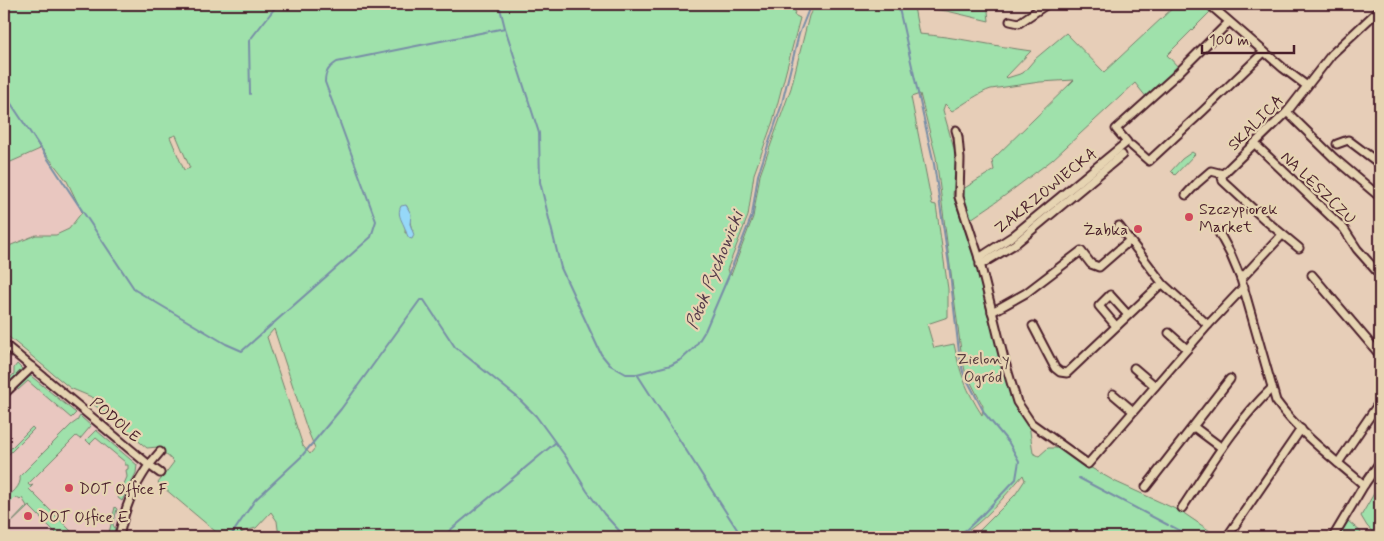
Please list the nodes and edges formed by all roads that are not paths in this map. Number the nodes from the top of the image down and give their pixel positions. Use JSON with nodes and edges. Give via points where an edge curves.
{"nodes":[{"id":1,"x":1047,"y":4,"type":"edge"},
{"id":2,"x":1209,"y":4,"type":"edge"},
{"id":3,"x":1380,"y":9,"type":"edge"},
{"id":4,"x":1010,"y":21,"type":"dead end"},
{"id":5,"x":1229,"y":22,"type":"junction"},
{"id":6,"x":1264,"y":52,"type":"junction"},
{"id":7,"x":1307,"y":86,"type":"junction"},
{"id":8,"x":1287,"y":112,"type":"junction"},
{"id":9,"x":956,"y":130,"type":"dead end"},
{"id":10,"x":1130,"y":144,"type":"junction"},
{"id":11,"x":1255,"y":144,"type":"junction"},
{"id":12,"x":1337,"y":144,"type":"dead end"},
{"id":13,"x":1122,"y":155,"type":"dead end"},
{"id":14,"x":1380,"y":164,"type":"edge"},
{"id":15,"x":1223,"y":174,"type":"junction"},
{"id":16,"x":1186,"y":196,"type":"dead end"},
{"id":17,"x":1380,"y":197,"type":"edge"},
{"id":18,"x":1119,"y":226,"type":"dead end"},
{"id":19,"x":1218,"y":231,"type":"dead end"},
{"id":20,"x":1282,"y":235,"type":"junction"},
{"id":21,"x":1129,"y":241,"type":"junction"},
{"id":22,"x":1299,"y":248,"type":"dead end"},
{"id":23,"x":979,"y":261,"type":"junction"},
{"id":24,"x":1312,"y":275,"type":"dead end"},
{"id":25,"x":1380,"y":275,"type":"edge"},
{"id":26,"x":1242,"y":283,"type":"junction"},
{"id":27,"x":1163,"y":284,"type":"junction"},
{"id":28,"x":992,"y":312,"type":"junction"},
{"id":29,"x":1128,"y":316,"type":"junction"},
{"id":30,"x":1208,"y":325,"type":"junction"},
{"id":31,"x":1033,"y":326,"type":"dead end"},
{"id":32,"x":1116,"y":326,"type":"junction"},
{"id":33,"x":1168,"y":333,"type":"dead end"},
{"id":34,"x":4,"y":344,"type":"edge"},
{"id":35,"x":1187,"y":349,"type":"junction"},
{"id":36,"x":1380,"y":355,"type":"edge"},
{"id":37,"x":32,"y":367,"type":"junction"},
{"id":38,"x":1134,"y":368,"type":"dead end"},
{"id":39,"x":1230,"y":379,"type":"dead end"},
{"id":40,"x":1155,"y":386,"type":"junction"},
{"id":41,"x":1272,"y":388,"type":"junction"},
{"id":42,"x":4,"y":394,"type":"edge"},
{"id":43,"x":1113,"y":394,"type":"dead end"},
{"id":44,"x":1380,"y":402,"type":"edge"},
{"id":45,"x":1133,"y":411,"type":"junction"},
{"id":46,"x":1194,"y":427,"type":"junction"},
{"id":47,"x":1300,"y":429,"type":"junction"},
{"id":48,"x":1222,"y":448,"type":"junction"},
{"id":49,"x":160,"y":452,"type":"dead end"},
{"id":50,"x":1380,"y":462,"type":"edge"},
{"id":51,"x":1338,"y":463,"type":"junction"},
{"id":52,"x":150,"y":465,"type":"junction"},
{"id":53,"x":160,"y":474,"type":"dead end"},
{"id":54,"x":1364,"y":484,"type":"junction"},
{"id":55,"x":1146,"y":487,"type":"dead end"},
{"id":56,"x":1182,"y":508,"type":"dead end"},
{"id":57,"x":119,"y":537,"type":"edge"},
{"id":58,"x":1227,"y":537,"type":"edge"},
{"id":59,"x":1333,"y":537,"type":"edge"}],
"edges":[{"from":1,"to":4,"type":"street","via":[[1019,23]]},
{"from":2,"to":5,"type":"street"},
{"from":3,"to":7,"type":"street","name":"SKALICA","via":[[1332,54]]},
{"from":5,"to":6,"type":"street"},
{"from":5,"to":10,"type":"street","via":[[1116,129]]},
{"from":6,"to":7,"type":"street"},
{"from":6,"to":10,"type":"street","via":[[1149,161]]},
{"from":7,"to":8,"type":"street","name":"SKALICA"},
{"from":8,"to":11,"type":"street","name":"SKALICA"},
{"from":8,"to":17,"type":"street"},
{"from":9,"to":23,"type":"street","name":"ZAKRZOWIECKA","via":[[960,159],[959,197]]},
{"from":10,"to":23,"type":"street","name":"ZAKRZOWIECKA"},
{"from":11,"to":15,"type":"street","name":"SKALICA"},
{"from":11,"to":25,"type":"street","name":"NA LESZCZU","via":[[1344,229]]},
{"from":12,"to":14,"type":"street","via":[[1348,140]]},
{"from":13,"to":23,"type":"street","name":"ZAKRZOWIECKA","via":[[1015,244]]},
{"from":15,"to":16,"type":"street","via":[[1211,171]]},
{"from":15,"to":20,"type":"street","name":"SKALICA","via":[[1223,182]]},
{"from":18,"to":21,"type":"street"},
{"from":19,"to":26,"type":"street"},
{"from":20,"to":22,"type":"street","name":"SKALICA"},
{"from":20,"to":26,"type":"street"},
{"from":21,"to":27,"type":"street"},
{"from":21,"to":28,"type":"street","via":[[1099,267],[1091,264],[1081,250],[1026,293]]},
{"from":23,"to":28,"type":"street","name":"ZAKRZOWIECKA"},
{"from":24,"to":36,"type":"street"},
{"from":26,"to":30,"type":"street"},
{"from":26,"to":41,"type":"street"},
{"from":27,"to":29,"type":"street"},
{"from":27,"to":30,"type":"street"},
{"from":28,"to":45,"type":"street","name":"ZAKRZOWIECKA","via":[[1020,408],[1031,423],[1088,464]]},
{"from":29,"to":32,"type":"street"},
{"from":29,"to":32,"type":"street","via":[[1110,295],[1099,306]]},
{"from":30,"to":35,"type":"street"},
{"from":31,"to":32,"type":"street","via":[[1055,368],[1064,373],[1072,370]]},
{"from":33,"to":35,"type":"street"},
{"from":34,"to":37,"type":"street","name":"PODOLE"},
{"from":35,"to":40,"type":"street"},
{"from":37,"to":42,"type":"street"},
{"from":37,"to":52,"type":"street","name":"PODOLE"},
{"from":38,"to":40,"type":"street"},
{"from":39,"to":46,"type":"street"},
{"from":40,"to":45,"type":"street"},
{"from":41,"to":47,"type":"street","via":[[1276,402]]},
{"from":41,"to":48,"type":"street"},
{"from":43,"to":45,"type":"street"},
{"from":44,"to":51,"type":"street"},
{"from":46,"to":48,"type":"street"},
{"from":46,"to":55,"type":"street"},
{"from":47,"to":51,"type":"street"},
{"from":47,"to":58,"type":"street"},
{"from":48,"to":56,"type":"street"},
{"from":49,"to":52,"type":"street"},
{"from":50,"to":54,"type":"street"},
{"from":51,"to":54,"type":"street"},
{"from":52,"to":53,"type":"street","name":"PODOLE"},
{"from":52,"to":57,"type":"street","via":[[128,500]]},
{"from":54,"to":59,"type":"street"}]}
